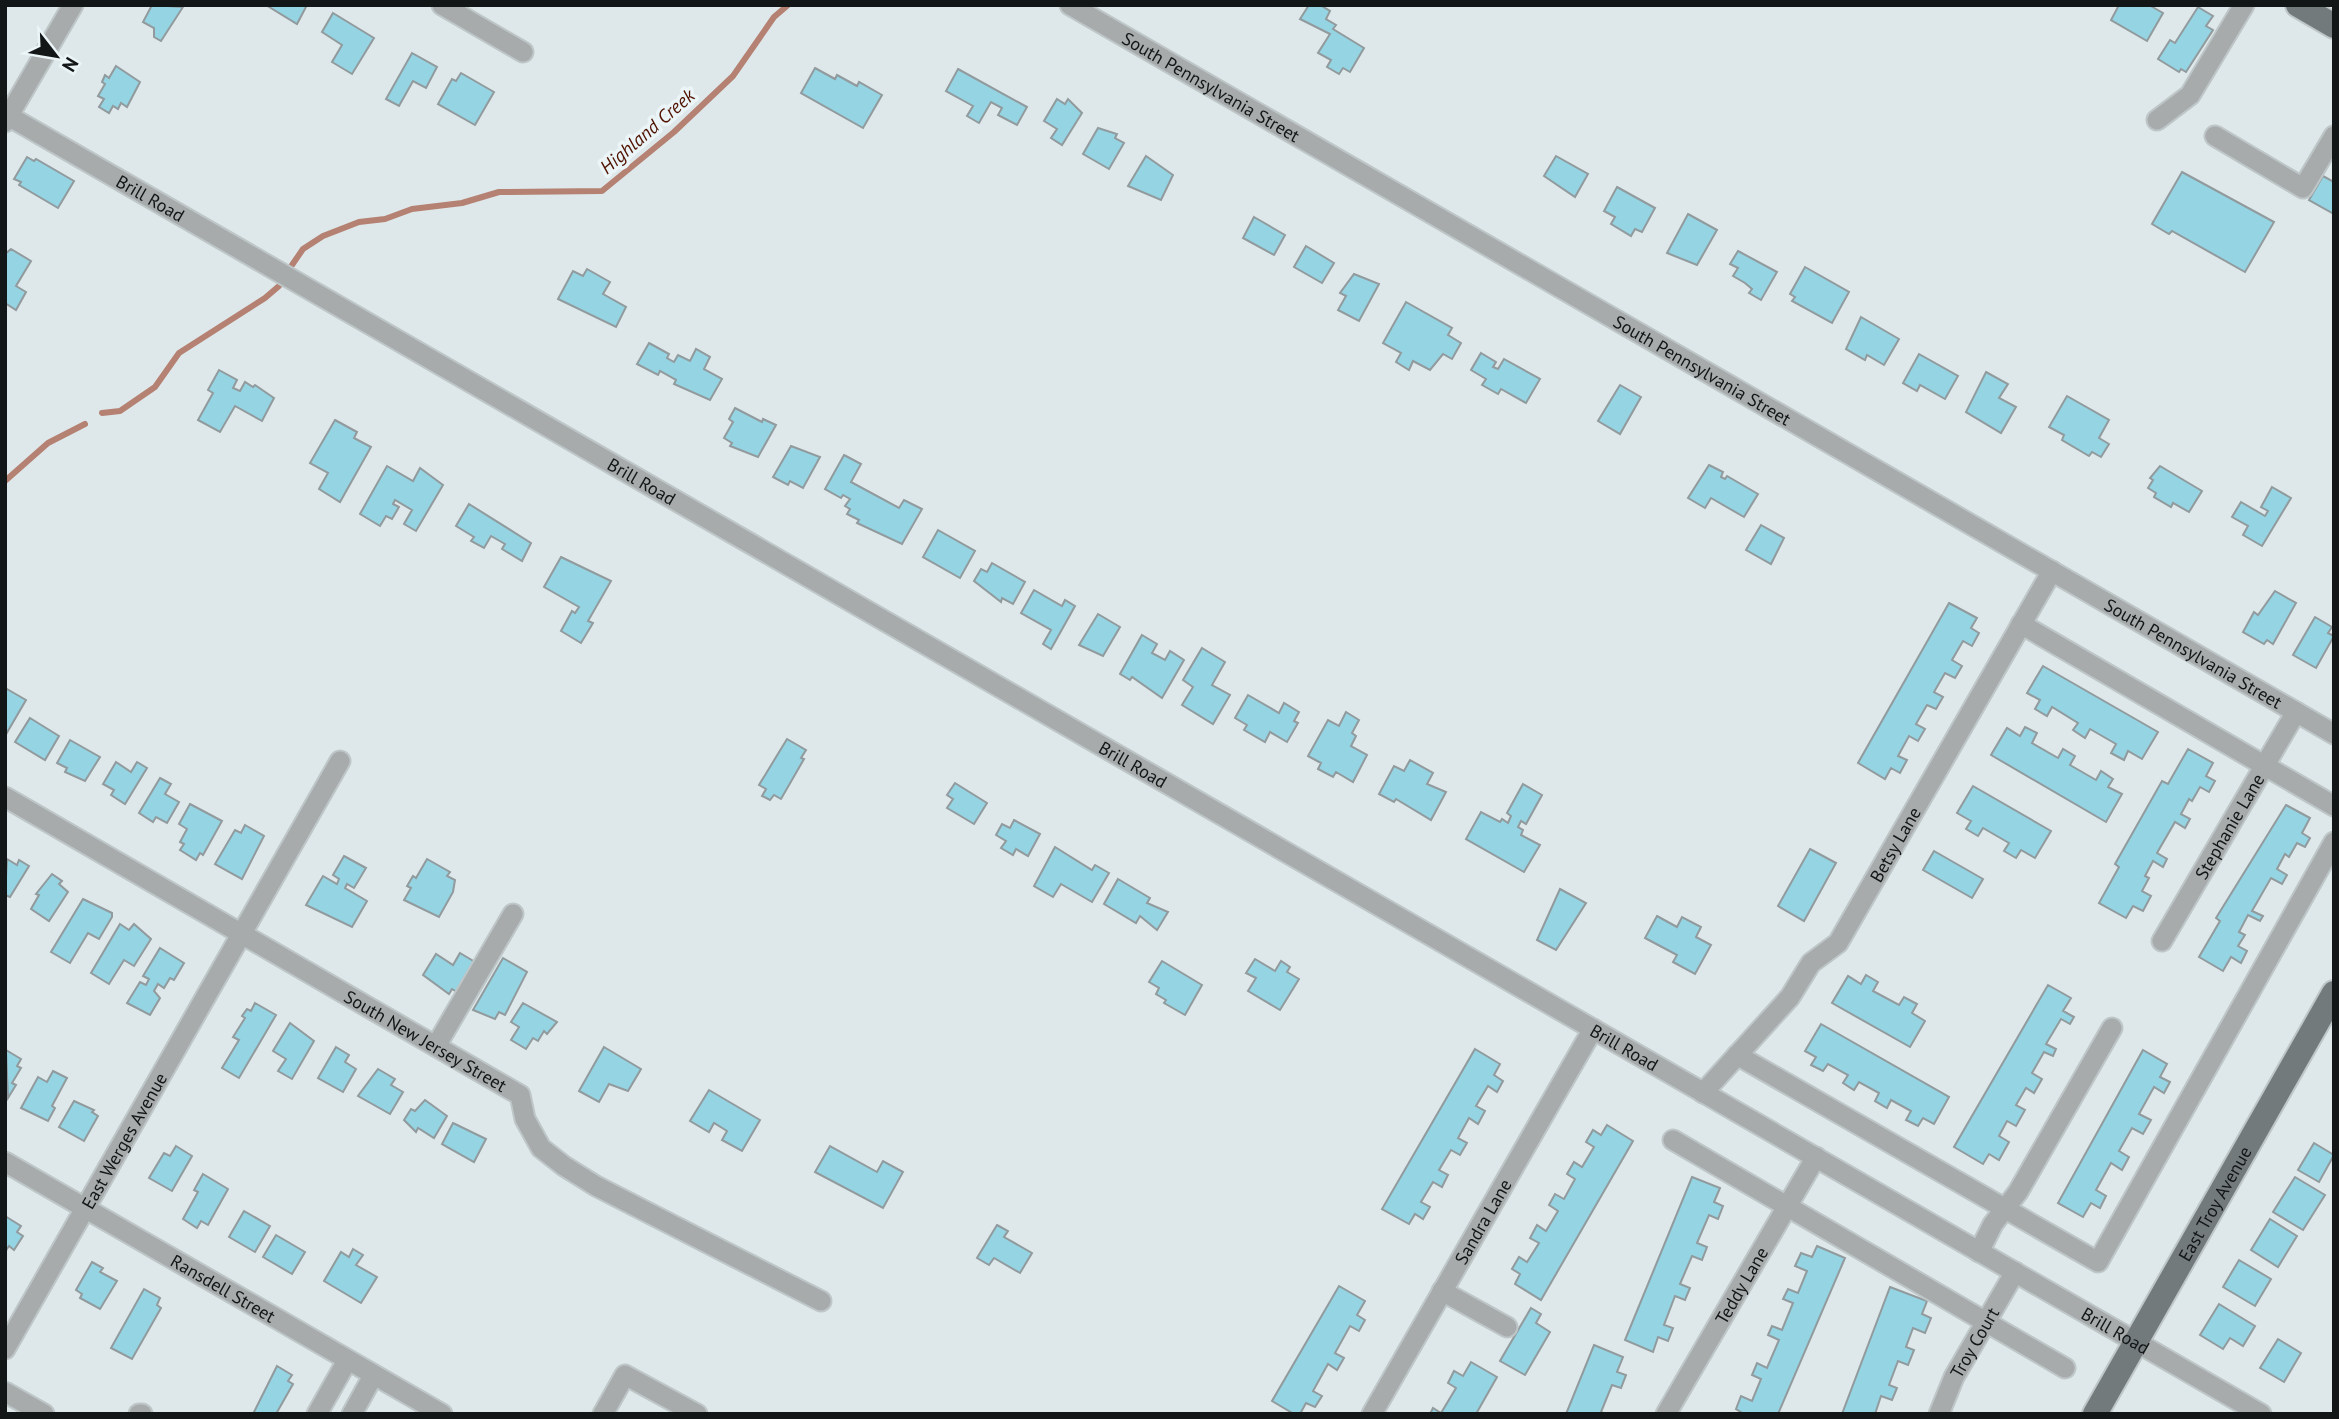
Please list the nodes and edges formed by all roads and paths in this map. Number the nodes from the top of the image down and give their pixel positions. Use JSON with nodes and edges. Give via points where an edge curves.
{"nodes":[{"id":1,"x":73,"y":5,"type":"edge"},
{"id":2,"x":442,"y":5,"type":"edge"},
{"id":3,"x":1070,"y":5,"type":"edge"},
{"id":4,"x":2244,"y":5,"type":"edge"},
{"id":5,"x":2308,"y":8,"type":"edge"},
{"id":6,"x":2334,"y":26,"type":"edge"},
{"id":7,"x":523,"y":52,"type":"dead end"},
{"id":8,"x":6,"y":117,"type":"edge"},
{"id":9,"x":2157,"y":120,"type":"dead end"},
{"id":10,"x":2215,"y":135,"type":"dead end"},
{"id":11,"x":2334,"y":136,"type":"edge"},
{"id":12,"x":2052,"y":571,"type":"junction"},
{"id":13,"x":2021,"y":624,"type":"junction"},
{"id":14,"x":2295,"y":712,"type":"junction"},
{"id":15,"x":2334,"y":734,"type":"edge"},
{"id":16,"x":340,"y":761,"type":"dead end"},
{"id":17,"x":2264,"y":765,"type":"junction"},
{"id":18,"x":5,"y":797,"type":"edge"},
{"id":19,"x":2334,"y":806,"type":"edge"},
{"id":20,"x":2334,"y":842,"type":"edge"},
{"id":21,"x":513,"y":914,"type":"dead end"},
{"id":22,"x":243,"y":934,"type":"junction"},
{"id":23,"x":2162,"y":941,"type":"dead end"},
{"id":24,"x":2334,"y":993,"type":"edge"},
{"id":25,"x":2112,"y":1028,"type":"dead end"},
{"id":26,"x":1593,"y":1029,"type":"junction"},
{"id":27,"x":436,"y":1046,"type":"junction"},
{"id":28,"x":1737,"y":1055,"type":"junction"},
{"id":29,"x":1703,"y":1093,"type":"junction"},
{"id":30,"x":1673,"y":1140,"type":"dead end"},
{"id":31,"x":1816,"y":1157,"type":"junction"},
{"id":32,"x":5,"y":1162,"type":"edge"},
{"id":33,"x":1787,"y":1206,"type":"junction"},
{"id":34,"x":83,"y":1208,"type":"junction"},
{"id":35,"x":2006,"y":1209,"type":"junction"},
{"id":36,"x":1979,"y":1252,"type":"junction"},
{"id":37,"x":2015,"y":1272,"type":"junction"},
{"id":38,"x":1442,"y":1291,"type":"junction"},
{"id":39,"x":821,"y":1301,"type":"dead end"},
{"id":40,"x":1987,"y":1322,"type":"junction"},
{"id":41,"x":1507,"y":1327,"type":"dead end"},
{"id":42,"x":2136,"y":1342,"type":"junction"},
{"id":43,"x":5,"y":1349,"type":"edge"},
{"id":44,"x":347,"y":1361,"type":"junction"},
{"id":45,"x":2066,"y":1368,"type":"dead end"},
{"id":46,"x":373,"y":1376,"type":"junction"},
{"id":47,"x":5,"y":1392,"type":"edge"},
{"id":48,"x":37,"y":1412,"type":"edge"},
{"id":49,"x":317,"y":1414,"type":"edge"},
{"id":50,"x":352,"y":1414,"type":"edge"},
{"id":51,"x":442,"y":1414,"type":"edge"},
{"id":52,"x":603,"y":1414,"type":"edge"},
{"id":53,"x":697,"y":1414,"type":"edge"},
{"id":54,"x":1371,"y":1414,"type":"edge"},
{"id":55,"x":1667,"y":1414,"type":"edge"},
{"id":56,"x":1939,"y":1414,"type":"edge"},
{"id":57,"x":2095,"y":1414,"type":"edge"},
{"id":58,"x":2261,"y":1414,"type":"edge"}],
"edges":[{"from":1,"to":8,"type":"street"},
{"from":2,"to":7,"type":"street"},
{"from":3,"to":12,"type":"street","name":"South Pennsylvania Street"},
{"from":4,"to":9,"type":"street","via":[[2190,95]]},
{"from":5,"to":6,"type":"main road"},
{"from":8,"to":26,"type":"street","name":"Brill Road"},
{"from":10,"to":11,"type":"street","via":[[2303,188]]},
{"from":12,"to":13,"type":"street","name":"Betsy Lane"},
{"from":12,"to":14,"type":"street","name":"South Pennsylvania Street"},
{"from":13,"to":17,"type":"street"},
{"from":13,"to":28,"type":"street","name":"Betsy Lane","via":[[1838,943],[1811,963],[1790,997]]},
{"from":14,"to":15,"type":"street","name":"South Pennsylvania Street"},
{"from":14,"to":17,"type":"street","name":"Stephanie Lane"},
{"from":16,"to":22,"type":"street","name":"East Werges Avenue"},
{"from":17,"to":19,"type":"street"},
{"from":17,"to":23,"type":"street","name":"Stephanie Lane"},
{"from":18,"to":22,"type":"street","name":"South New Jersey Street"},
{"from":20,"to":35,"type":"street","via":[[2098,1262]]},
{"from":21,"to":27,"type":"street"},
{"from":22,"to":27,"type":"street","name":"South New Jersey Street"},
{"from":22,"to":34,"type":"street","name":"East Werges Avenue"},
{"from":24,"to":42,"type":"main road","name":"East Troy Avenue"},
{"from":25,"to":35,"type":"street"},
{"from":26,"to":29,"type":"street","name":"Brill Road"},
{"from":26,"to":38,"type":"street","name":"Sandra Lane"},
{"from":27,"to":39,"type":"street","name":"South New Jersey Street","via":[[520,1095],[525,1119],[541,1148],[564,1166]]},
{"from":28,"to":29,"type":"street","name":"Betsy Lane"},
{"from":28,"to":35,"type":"street"},
{"from":29,"to":31,"type":"street","name":"Brill Road"},
{"from":30,"to":33,"type":"street"},
{"from":31,"to":33,"type":"street","name":"Teddy Lane"},
{"from":31,"to":36,"type":"street","name":"Brill Road"},
{"from":32,"to":34,"type":"street","name":"Ransdell Street"},
{"from":33,"to":40,"type":"street"},
{"from":33,"to":55,"type":"street","name":"Teddy Lane"},
{"from":34,"to":43,"type":"street","name":"East Werges Avenue"},
{"from":34,"to":44,"type":"street","name":"Ransdell Street"},
{"from":35,"to":36,"type":"street"},
{"from":36,"to":37,"type":"street","name":"Brill Road"},
{"from":37,"to":40,"type":"street","name":"Troy Court"},
{"from":37,"to":42,"type":"street","name":"Brill Road"},
{"from":38,"to":41,"type":"street"},
{"from":38,"to":54,"type":"street","name":"Sandra Lane"},
{"from":40,"to":45,"type":"street"},
{"from":40,"to":56,"type":"street","name":"Troy Court","via":[[1954,1377]]},
{"from":42,"to":57,"type":"main road","name":"East Troy Avenue"},
{"from":42,"to":58,"type":"street","name":"Brill Road"},
{"from":44,"to":46,"type":"street","name":"Ransdell Street"},
{"from":44,"to":49,"type":"street"},
{"from":46,"to":50,"type":"street"},
{"from":46,"to":51,"type":"street","name":"Ransdell Street"},
{"from":47,"to":48,"type":"street"},
{"from":52,"to":53,"type":"street","via":[[625,1375]]}]}
